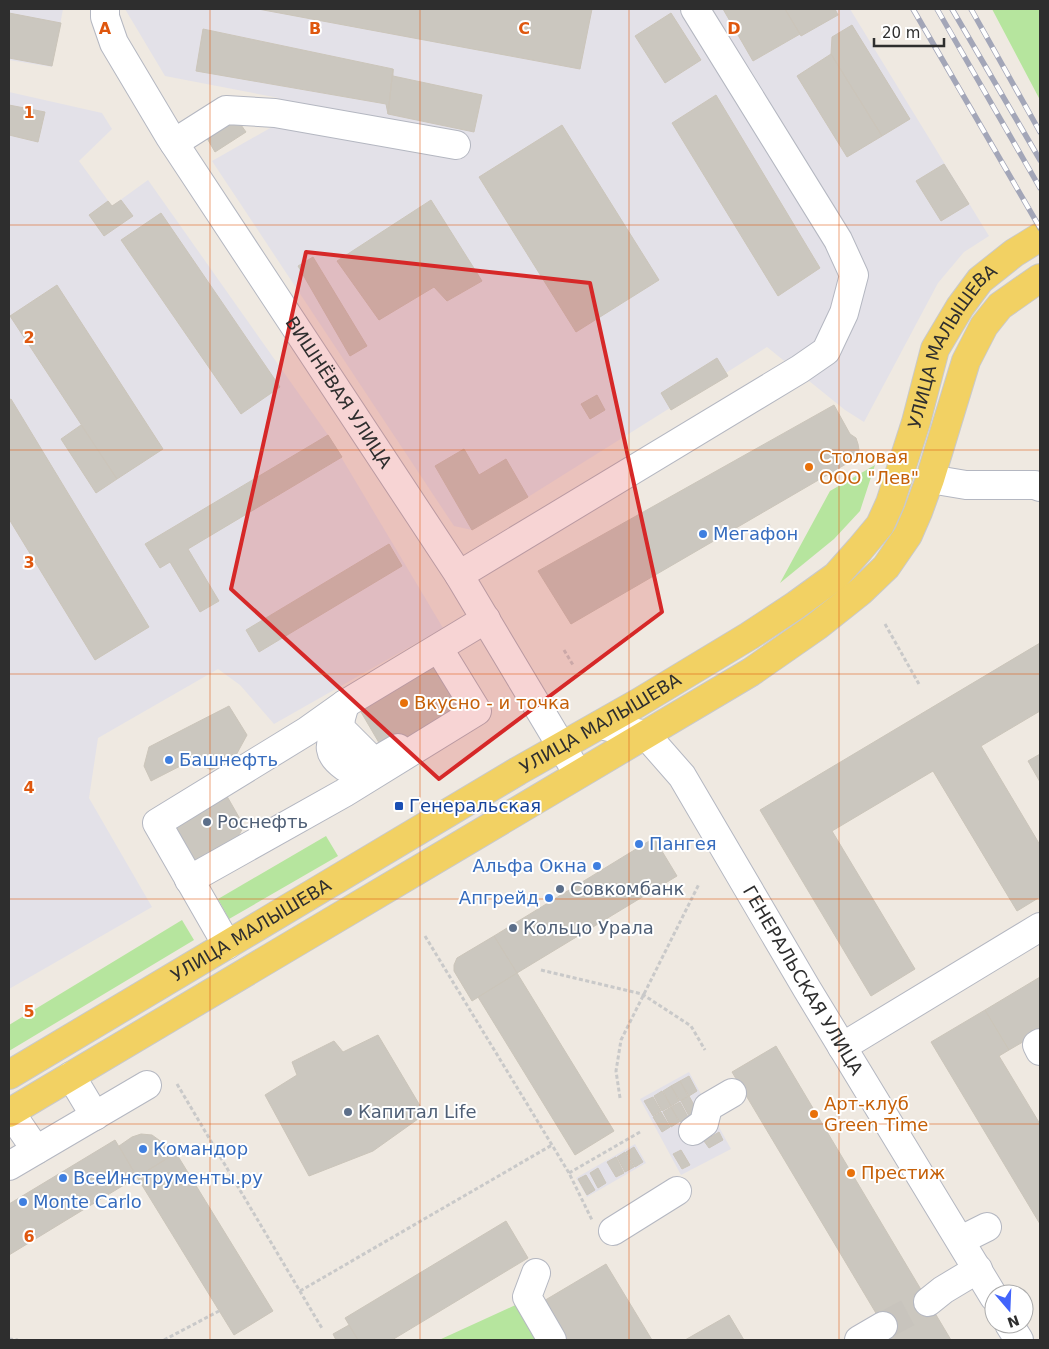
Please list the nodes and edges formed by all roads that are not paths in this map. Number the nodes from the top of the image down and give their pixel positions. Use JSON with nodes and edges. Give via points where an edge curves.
{"nodes":[{"id":1,"x":105,"y":9,"type":"edge"},
{"id":2,"x":695,"y":9,"type":"edge"},
{"id":3,"x":174,"y":143,"type":"junction"},
{"id":4,"x":456,"y":145,"type":"dead end"},
{"id":5,"x":1040,"y":237,"type":"edge"},
{"id":6,"x":1040,"y":278,"type":"edge"},
{"id":7,"x":930,"y":479,"type":"junction"},
{"id":8,"x":1040,"y":487,"type":"edge"},
{"id":9,"x":459,"y":575,"type":"junction"},
{"id":10,"x":486,"y":619,"type":"junction"},
{"id":11,"x":438,"y":649,"type":"junction"},
{"id":12,"x":473,"y":704,"type":"junction"},
{"id":13,"x":343,"y":716,"type":"junction"},
{"id":14,"x":600,"y":725,"type":"junction"},
{"id":15,"x":307,"y":731,"type":"junction"},
{"id":16,"x":646,"y":735,"type":"junction"},
{"id":17,"x":561,"y":746,"type":"junction"},
{"id":18,"x":578,"y":774,"type":"junction"},
{"id":19,"x":344,"y":793,"type":"junction"},
{"id":20,"x":189,"y":880,"type":"junction"},
{"id":21,"x":1040,"y":927,"type":"edge"},
{"id":22,"x":227,"y":945,"type":"junction"},
{"id":23,"x":1040,"y":1043,"type":"edge"},
{"id":24,"x":842,"y":1047,"type":"junction"},
{"id":25,"x":1040,"y":1051,"type":"edge"},
{"id":26,"x":9,"y":1075,"type":"edge"},
{"id":27,"x":71,"y":1076,"type":"junction"},
{"id":28,"x":147,"y":1085,"type":"dead end"},
{"id":29,"x":732,"y":1093,"type":"dead end"},
{"id":30,"x":10,"y":1113,"type":"edge"},
{"id":31,"x":95,"y":1116,"type":"junction"},
{"id":32,"x":693,"y":1131,"type":"dead end"},
{"id":33,"x":36,"y":1150,"type":"junction"},
{"id":34,"x":9,"y":1166,"type":"edge"},
{"id":35,"x":676,"y":1191,"type":"dead end"},
{"id":36,"x":988,"y":1227,"type":"dead end"},
{"id":37,"x":603,"y":1228,"type":"road end"},
{"id":38,"x":961,"y":1240,"type":"junction"},
{"id":39,"x":978,"y":1269,"type":"junction"},
{"id":40,"x":536,"y":1273,"type":"dead end"},
{"id":41,"x":987,"y":1284,"type":"edge"},
{"id":42,"x":928,"y":1302,"type":"tunnel mouth"},
{"id":43,"x":884,"y":1326,"type":"tunnel mouth"},
{"id":44,"x":552,"y":1340,"type":"edge"},
{"id":45,"x":859,"y":1340,"type":"edge"}],
"edges":[{"from":1,"to":3,"type":"street","name":"ВИШНЁВАЯ УЛИЦА","via":[[114,43]]},
{"from":2,"to":9,"type":"street","via":[[838,240],[854,274],[844,313],[826,351],[800,369]]},
{"from":3,"to":4,"type":"street","via":[[226,110],[275,113]]},
{"from":3,"to":9,"type":"street","name":"ВИШНЁВАЯ УЛИЦА"},
{"from":5,"to":14,"type":"main road","name":"УЛИЦА МАЛЫШЕВА","via":[[980,280],[955,316],[936,350],[916,422],[880,526],[836,576],[741,641]]},
{"from":6,"to":7,"type":"main road","name":"УЛИЦА МАЛЫШЕВА","via":[[1000,306],[984,326],[966,361]]},
{"from":7,"to":8,"type":"street","via":[[966,485]]},
{"from":7,"to":16,"type":"main road","name":"УЛИЦА МАЛЫШЕВА","via":[[908,534],[886,567],[861,591],[772,659]]},
{"from":9,"to":10,"type":"street","name":"ВИШНЁВАЯ УЛИЦА"},
{"from":10,"to":11,"type":"street"},
{"from":10,"to":17,"type":"street","name":"ВИШНЁВАЯ УЛИЦА"},
{"from":11,"to":12,"type":"street"},
{"from":11,"to":13,"type":"street"},
{"from":12,"to":13,"type":"street","via":[[374,762]]},
{"from":12,"to":19,"type":"street","via":[[477,711]]},
{"from":13,"to":15,"type":"street"},
{"from":14,"to":16,"type":"street"},
{"from":14,"to":17,"type":"main road","name":"УЛИЦА МАЛЫШЕВА"},
{"from":15,"to":19,"type":"street"},
{"from":15,"to":20,"type":"street","via":[[157,823]]},
{"from":16,"to":18,"type":"main road","name":"УЛИЦА МАЛЫШЕВА"},
{"from":16,"to":24,"type":"street","name":"ГЕНЕРАЛЬСКАЯ УЛИЦА","via":[[682,776]]},
{"from":17,"to":18,"type":"street","name":"ВИШНЁВАЯ УЛИЦА"},
{"from":17,"to":22,"type":"main road","name":"УЛИЦА МАЛЫШЕВА"},
{"from":18,"to":27,"type":"main road","name":"УЛИЦА МАЛЫШЕВА"},
{"from":19,"to":20,"type":"street"},
{"from":20,"to":22,"type":"street"},
{"from":21,"to":24,"type":"street"},
{"from":22,"to":26,"type":"main road","name":"УЛИЦА МАЛЫШЕВА"},
{"from":23,"to":25,"type":"street","via":[[1037,1045]]},
{"from":24,"to":38,"type":"street","name":"ГЕНЕРАЛЬСКАЯ УЛИЦА"},
{"from":27,"to":30,"type":"main road","name":"УЛИЦА МАЛЫШЕВА"},
{"from":27,"to":31,"type":"street"},
{"from":28,"to":31,"type":"street"},
{"from":29,"to":32,"type":"street","via":[[708,1107],[704,1123]]},
{"from":30,"to":33,"type":"street"},
{"from":31,"to":33,"type":"street"},
{"from":33,"to":34,"type":"street"},
{"from":35,"to":37,"type":"street"},
{"from":36,"to":38,"type":"street"},
{"from":38,"to":39,"type":"street","name":"ГЕНЕРАЛЬСКАЯ УЛИЦА"},
{"from":39,"to":41,"type":"street","name":"ГЕНЕРАЛЬСКАЯ УЛИЦА"},
{"from":39,"to":42,"type":"street"},
{"from":40,"to":44,"type":"street","via":[[527,1296]]},
{"from":43,"to":45,"type":"street"}]}
